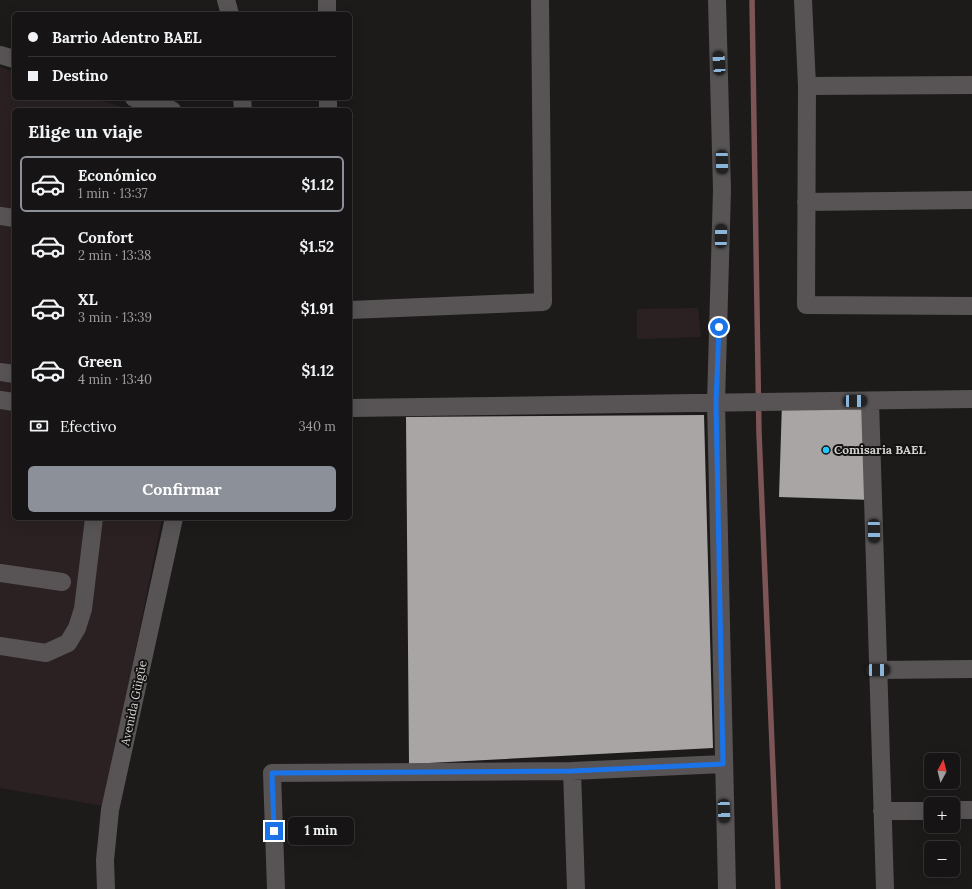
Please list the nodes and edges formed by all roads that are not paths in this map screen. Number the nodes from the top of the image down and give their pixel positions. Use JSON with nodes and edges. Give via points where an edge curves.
{"nodes":[{"id":1,"x":226,"y":0,"type":"edge"},
{"id":2,"x":327,"y":0,"type":"edge"},
{"id":3,"x":540,"y":0,"type":"edge"},
{"id":4,"x":717,"y":0,"type":"edge"},
{"id":5,"x":803,"y":0,"type":"edge"},
{"id":6,"x":229,"y":12,"type":"edge"},
{"id":7,"x":327,"y":12,"type":"edge"},
{"id":8,"x":0,"y":55,"type":"edge"},
{"id":9,"x":12,"y":59,"type":"edge"},
{"id":10,"x":972,"y":85,"type":"edge"},
{"id":11,"x":807,"y":86,"type":"junction"},
{"id":12,"x":140,"y":100,"type":"edge"},
{"id":13,"x":166,"y":108,"type":"edge"},
{"id":14,"x":972,"y":200,"type":"edge"},
{"id":15,"x":806,"y":202,"type":"junction"},
{"id":16,"x":0,"y":216,"type":"edge"},
{"id":17,"x":12,"y":218,"type":"edge"},
{"id":18,"x":972,"y":306,"type":"edge"},
{"id":19,"x":352,"y":310,"type":"edge"},
{"id":20,"x":0,"y":372,"type":"edge"},
{"id":21,"x":12,"y":374,"type":"edge"},
{"id":22,"x":972,"y":399,"type":"edge"},
{"id":23,"x":0,"y":400,"type":"edge"},
{"id":24,"x":870,"y":401,"type":"junction"},
{"id":25,"x":12,"y":402,"type":"edge"},
{"id":26,"x":724,"y":403,"type":"junction"},
{"id":27,"x":352,"y":408,"type":"edge"},
{"id":28,"x":94,"y":520,"type":"edge"},
{"id":29,"x":174,"y":520,"type":"edge"},
{"id":30,"x":0,"y":573,"type":"edge"},
{"id":31,"x":62,"y":582,"type":"dead end"},
{"id":32,"x":0,"y":646,"type":"edge"},
{"id":33,"x":972,"y":669,"type":"edge"},
{"id":34,"x":878,"y":670,"type":"junction"},
{"id":35,"x":723,"y":764,"type":"junction"},
{"id":36,"x":572,"y":771,"type":"junction"},
{"id":37,"x":924,"y":810,"type":"edge"},
{"id":38,"x":960,"y":810,"type":"edge"},
{"id":39,"x":972,"y":810,"type":"edge"},
{"id":40,"x":882,"y":811,"type":"junction"},
{"id":41,"x":106,"y":889,"type":"edge"},
{"id":42,"x":276,"y":889,"type":"edge"},
{"id":43,"x":576,"y":889,"type":"edge"},
{"id":44,"x":727,"y":889,"type":"edge"},
{"id":45,"x":885,"y":889,"type":"edge"}],
"edges":[{"from":1,"to":6,"type":"street"},
{"from":2,"to":7,"type":"street"},
{"from":3,"to":19,"type":"street","via":[[543,302]]},
{"from":4,"to":26,"type":"street"},
{"from":5,"to":11,"type":"street"},
{"from":8,"to":9,"type":"street"},
{"from":10,"to":11,"type":"street"},
{"from":11,"to":15,"type":"street"},
{"from":12,"to":13,"type":"street"},
{"from":14,"to":15,"type":"street"},
{"from":15,"to":18,"type":"street","via":[[806,305]]},
{"from":16,"to":17,"type":"street"},
{"from":20,"to":21,"type":"street"},
{"from":22,"to":24,"type":"street"},
{"from":23,"to":25,"type":"street"},
{"from":24,"to":26,"type":"street"},
{"from":24,"to":34,"type":"street"},
{"from":26,"to":27,"type":"street"},
{"from":26,"to":35,"type":"street"},
{"from":28,"to":32,"type":"street","via":[[83,609],[78,628],[68,643],[46,653]]},
{"from":29,"to":41,"type":"street","name":"Avenida Güigüe","via":[[110,810],[104,860]]},
{"from":30,"to":31,"type":"street"},
{"from":33,"to":34,"type":"street"},
{"from":34,"to":40,"type":"street"},
{"from":35,"to":36,"type":"street"},
{"from":35,"to":44,"type":"street"},
{"from":36,"to":42,"type":"street","via":[[272,773]]},
{"from":36,"to":43,"type":"street"},
{"from":37,"to":40,"type":"street"},
{"from":38,"to":39,"type":"street"},
{"from":40,"to":45,"type":"street"}]}
